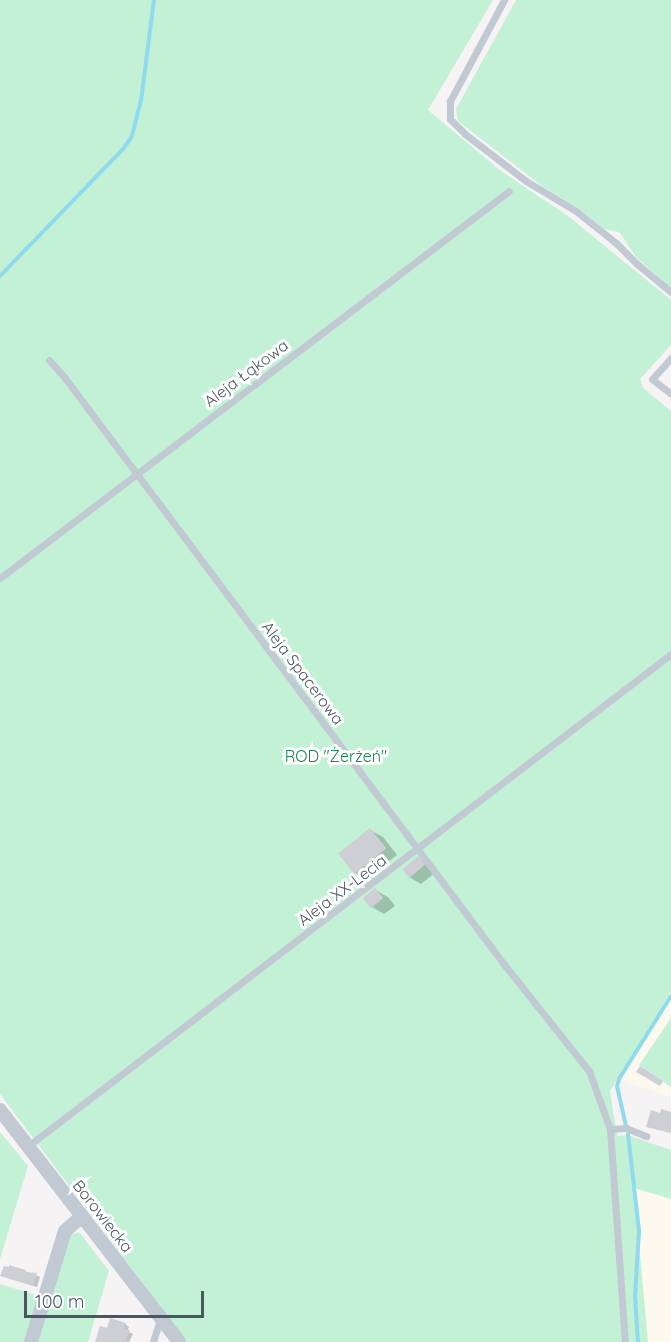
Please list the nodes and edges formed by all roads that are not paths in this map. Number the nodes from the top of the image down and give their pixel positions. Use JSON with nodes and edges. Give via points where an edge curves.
{"nodes":[{"id":1,"x":504,"y":0,"type":"edge"},
{"id":2,"x":509,"y":190,"type":"dead end"},
{"id":3,"x":671,"y":292,"type":"edge"},
{"id":4,"x":671,"y":358,"type":"edge"},
{"id":5,"x":49,"y":360,"type":"dead end"},
{"id":6,"x":671,"y":394,"type":"edge"},
{"id":7,"x":135,"y":474,"type":"junction"},
{"id":8,"x":0,"y":578,"type":"edge"},
{"id":9,"x":671,"y":654,"type":"edge"},
{"id":10,"x":418,"y":849,"type":"junction"},
{"id":11,"x":0,"y":1110,"type":"edge"},
{"id":12,"x":610,"y":1129,"type":"junction"},
{"id":13,"x":646,"y":1136,"type":"dead end"},
{"id":14,"x":28,"y":1146,"type":"junction"},
{"id":15,"x":82,"y":1216,"type":"junction"},
{"id":16,"x":160,"y":1317,"type":"junction"},
{"id":17,"x":31,"y":1342,"type":"edge"},
{"id":18,"x":153,"y":1342,"type":"edge"},
{"id":19,"x":179,"y":1342,"type":"edge"},
{"id":20,"x":625,"y":1342,"type":"edge"}],
"edges":[{"from":1,"to":3,"type":"lane","via":[[449,108],[450,119],[526,181],[576,210]]},
{"from":2,"to":7,"type":"lane","name":"Aleja Łąkowa"},
{"from":4,"to":6,"type":"lane","via":[[652,379]]},
{"from":5,"to":7,"type":"lane","name":"Aleja Spacerowa"},
{"from":7,"to":8,"type":"lane","name":"Aleja Łąkowa"},
{"from":7,"to":10,"type":"lane","name":"Aleja Spacerowa"},
{"from":9,"to":10,"type":"lane","name":"Aleja XX-Lecia"},
{"from":10,"to":12,"type":"lane","name":"Aleja Spacerowa","via":[[589,1071]]},
{"from":10,"to":14,"type":"lane","name":"Aleja XX-Lecia"},
{"from":11,"to":14,"type":"street","name":"Borowiecka"},
{"from":12,"to":13,"type":"lane","via":[[626,1128]]},
{"from":12,"to":20,"type":"lane","name":"Aleja Spacerowa"},
{"from":14,"to":15,"type":"street","name":"Borowiecka"},
{"from":15,"to":16,"type":"street","name":"Borowiecka"},
{"from":15,"to":17,"type":"street","via":[[65,1231]]},
{"from":16,"to":18,"type":"lane"},
{"from":16,"to":19,"type":"street","name":"Borowiecka"}]}
